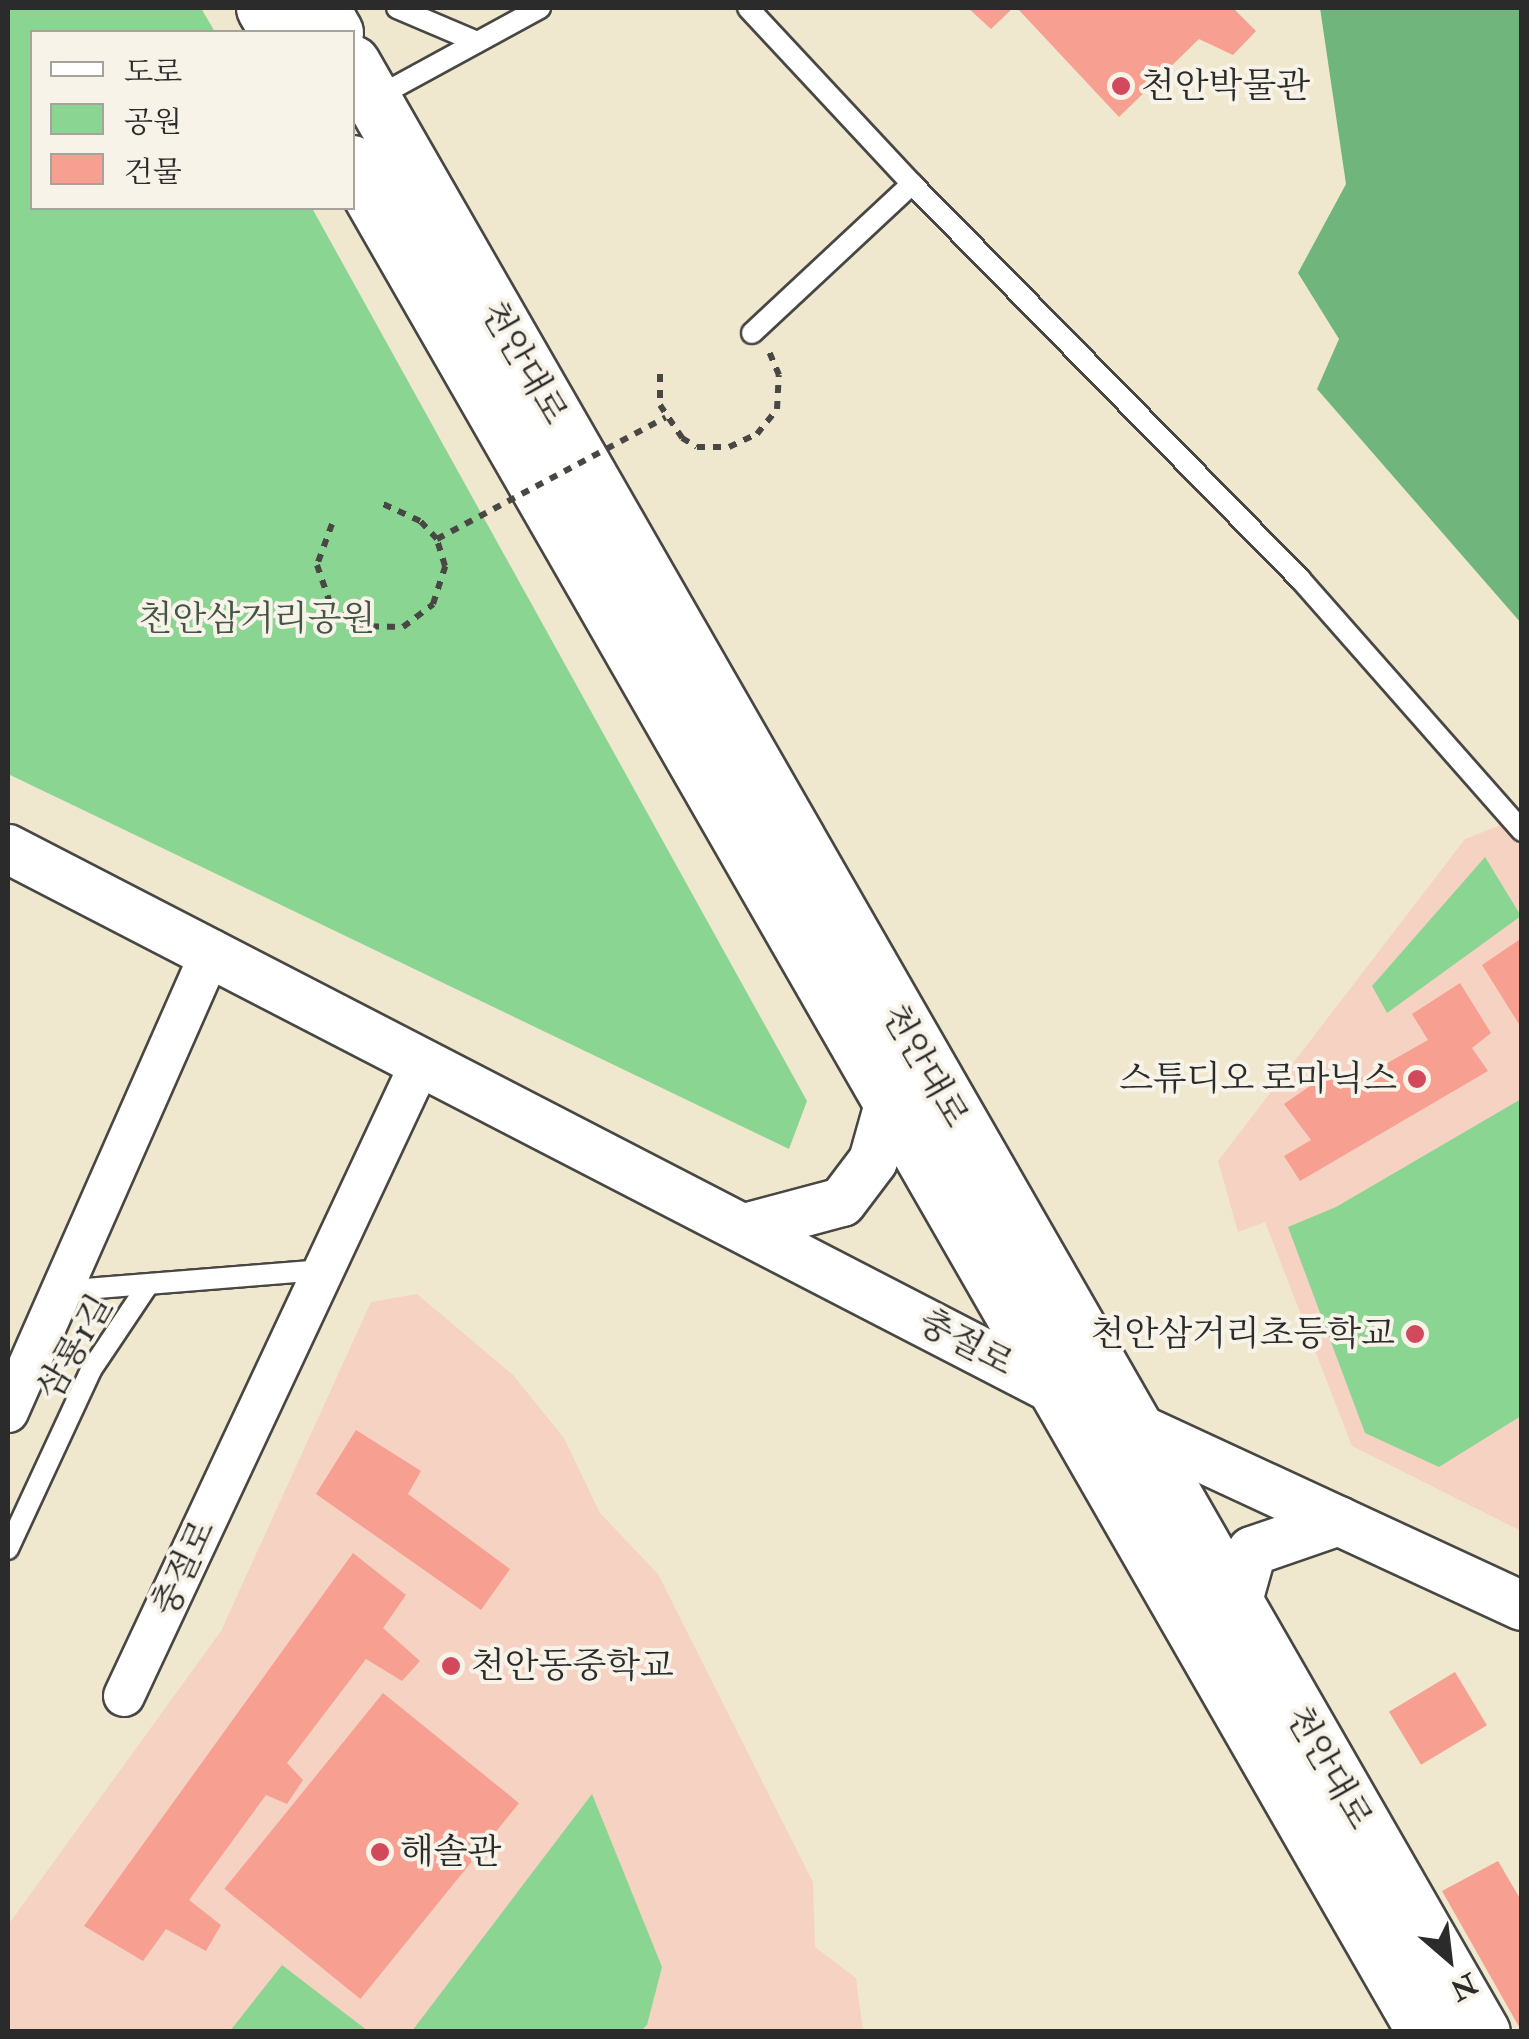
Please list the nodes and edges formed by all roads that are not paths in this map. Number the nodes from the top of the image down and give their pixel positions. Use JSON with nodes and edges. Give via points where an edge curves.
{"nodes":[{"id":1,"x":264,"y":8,"type":"edge"},
{"id":2,"x":321,"y":8,"type":"edge"},
{"id":3,"x":398,"y":8,"type":"edge"},
{"id":4,"x":540,"y":8,"type":"edge"},
{"id":5,"x":748,"y":8,"type":"edge"},
{"id":6,"x":277,"y":30,"type":"edge"},
{"id":7,"x":334,"y":30,"type":"edge"},
{"id":8,"x":477,"y":42,"type":"junction"},
{"id":9,"x":363,"y":81,"type":"edge"},
{"id":10,"x":355,"y":168,"type":"edge"},
{"id":11,"x":912,"y":184,"type":"junction"},
{"id":12,"x":752,"y":334,"type":"road end"},
{"id":13,"x":1522,"y":832,"type":"edge"},
{"id":14,"x":8,"y":849,"type":"edge"},
{"id":15,"x":212,"y":950,"type":"junction"},
{"id":16,"x":422,"y":1060,"type":"junction"},
{"id":17,"x":889,"y":1104,"type":"junction"},
{"id":18,"x":745,"y":1228,"type":"junction"},
{"id":19,"x":323,"y":1270,"type":"junction"},
{"id":20,"x":148,"y":1285,"type":"junction"},
{"id":21,"x":61,"y":1291,"type":"junction"},
{"id":22,"x":1052,"y":1388,"type":"junction"},
{"id":23,"x":8,"y":1412,"type":"edge"},
{"id":24,"x":1128,"y":1422,"type":"junction"},
{"id":25,"x":1340,"y":1521,"type":"junction"},
{"id":26,"x":8,"y":1549,"type":"edge"},
{"id":27,"x":1522,"y":1606,"type":"edge"},
{"id":28,"x":1236,"y":1608,"type":"junction"},
{"id":29,"x":124,"y":1696,"type":"dead end"},
{"id":30,"x":1425,"y":2032,"type":"edge"},
{"id":31,"x":1482,"y":2032,"type":"edge"}],
"edges":[{"from":1,"to":6,"type":"main road"},
{"from":2,"to":7,"type":"main road"},
{"from":3,"to":8,"type":"lane"},
{"from":4,"to":8,"type":"lane","name":"천안대로"},
{"from":5,"to":11,"type":"lane"},
{"from":8,"to":9,"type":"lane","name":"천안대로"},
{"from":9,"to":24,"type":"main road","name":"천안대로"},
{"from":10,"to":17,"type":"main road","name":"천안대로"},
{"from":11,"to":12,"type":"lane"},
{"from":11,"to":13,"type":"lane","via":[[1300,578]]},
{"from":14,"to":15,"type":"street","name":"충절로"},
{"from":15,"to":16,"type":"street","name":"충절로"},
{"from":15,"to":21,"type":"street"},
{"from":16,"to":18,"type":"street","name":"충절로"},
{"from":16,"to":19,"type":"street","name":"충절로"},
{"from":17,"to":18,"type":"street","via":[[873,1161],[842,1202]]},
{"from":17,"to":22,"type":"main road","name":"천안대로"},
{"from":18,"to":22,"type":"street","name":"충절로"},
{"from":19,"to":20,"type":"lane","name":"삼룡1길"},
{"from":19,"to":29,"type":"street","name":"충절로"},
{"from":20,"to":21,"type":"lane","name":"삼룡1길"},
{"from":20,"to":26,"type":"lane","name":"삼룡1길","via":[[90,1370]]},
{"from":21,"to":23,"type":"street"},
{"from":22,"to":24,"type":"street","name":"충절로"},
{"from":22,"to":30,"type":"main road","name":"천안대로"},
{"from":24,"to":25,"type":"street","name":"충절로"},
{"from":24,"to":28,"type":"main road","name":"천안대로"},
{"from":25,"to":27,"type":"street","name":"충절로"},
{"from":25,"to":28,"type":"street","via":[[1252,1551]]},
{"from":28,"to":31,"type":"main road","name":"천안대로"}]}
